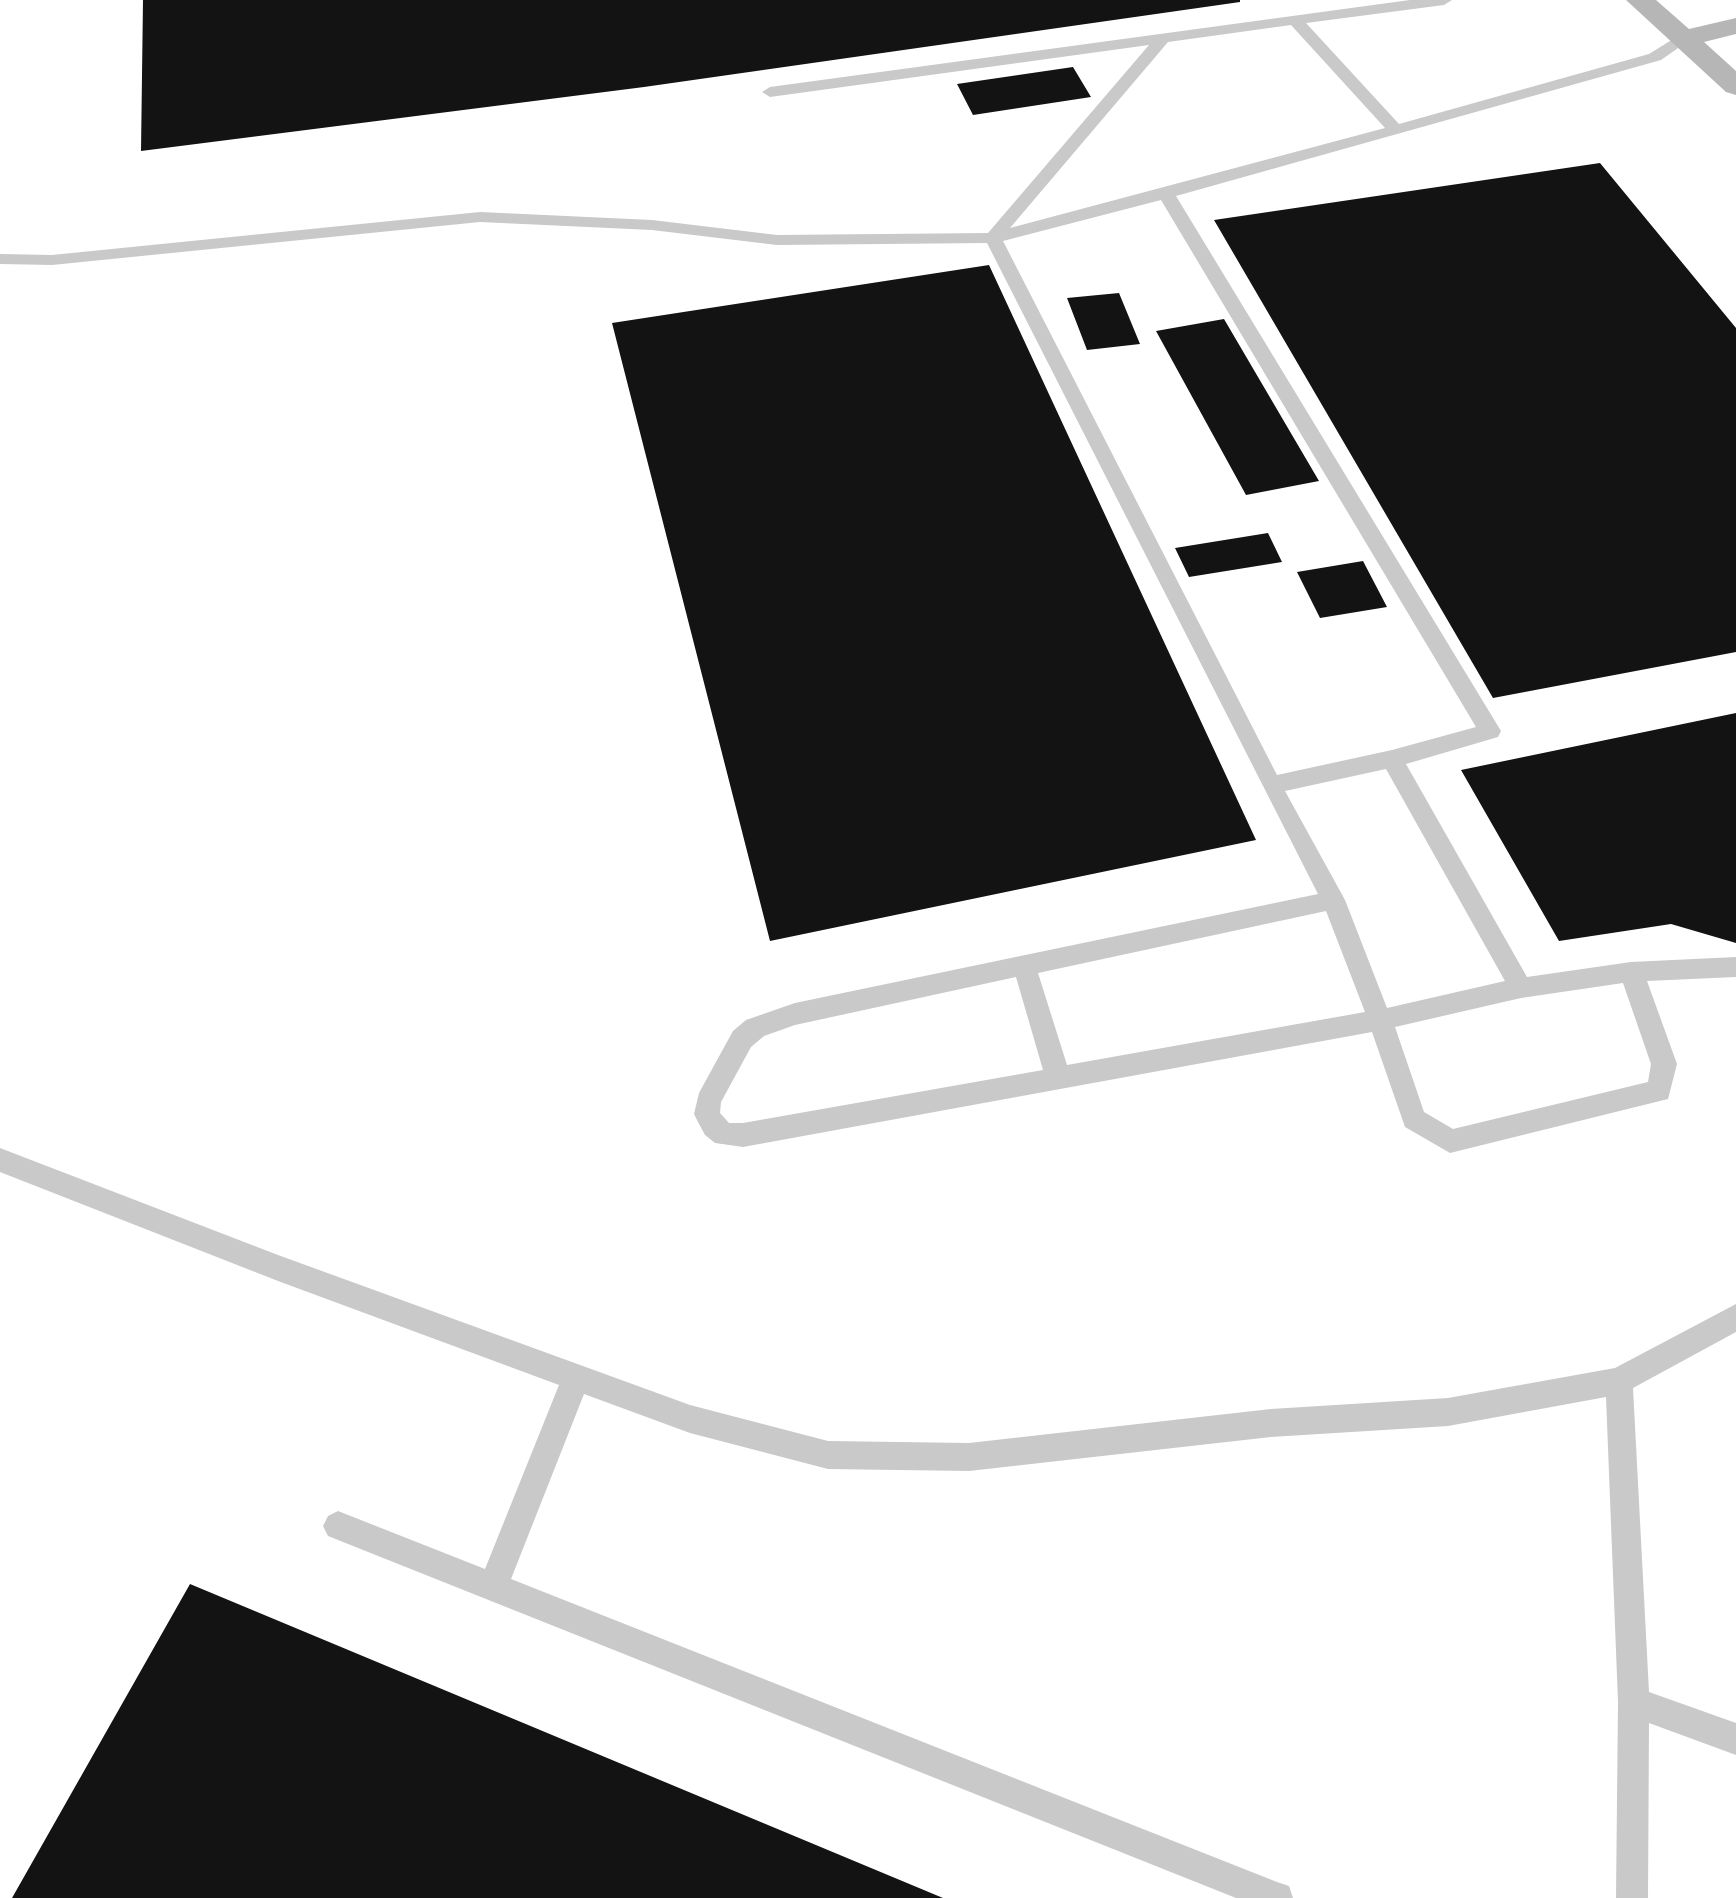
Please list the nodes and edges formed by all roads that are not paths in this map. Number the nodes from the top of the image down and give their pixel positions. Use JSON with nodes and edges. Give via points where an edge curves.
{"nodes":[{"id":1,"x":1444,"y":0,"type":"edge"},
{"id":2,"x":1640,"y":0,"type":"edge"},
{"id":3,"x":1711,"y":1,"type":"edge"},
{"id":4,"x":1295,"y":20,"type":"junction"},
{"id":5,"x":1736,"y":24,"type":"edge"},
{"id":6,"x":1163,"y":38,"type":"junction"},
{"id":7,"x":1683,"y":39,"type":"junction"},
{"id":8,"x":1736,"y":52,"type":"edge"},
{"id":9,"x":1655,"y":57,"type":"junction"},
{"id":10,"x":1706,"y":59,"type":"junction"},
{"id":11,"x":1736,"y":86,"type":"edge"},
{"id":12,"x":770,"y":92,"type":"dead end"},
{"id":13,"x":1395,"y":129,"type":"junction"},
{"id":14,"x":1166,"y":194,"type":"junction"},
{"id":15,"x":993,"y":238,"type":"junction"},
{"id":16,"x":0,"y":259,"type":"edge"},
{"id":17,"x":1392,"y":759,"type":"junction"},
{"id":18,"x":1271,"y":785,"type":"junction"},
{"id":19,"x":1333,"y":900,"type":"junction"},
{"id":20,"x":1024,"y":965,"type":"junction"},
{"id":21,"x":1736,"y":967,"type":"edge"},
{"id":22,"x":1631,"y":972,"type":"junction"},
{"id":23,"x":1521,"y":988,"type":"junction"},
{"id":24,"x":1380,"y":1020,"type":"junction"},
{"id":25,"x":1058,"y":1078,"type":"junction"},
{"id":26,"x":0,"y":1160,"type":"edge"},
{"id":27,"x":1736,"y":1317,"type":"edge"},
{"id":28,"x":576,"y":1378,"type":"junction"},
{"id":29,"x":1619,"y":1381,"type":"junction"},
{"id":30,"x":338,"y":1526,"type":"dead end"},
{"id":31,"x":493,"y":1587,"type":"junction"},
{"id":32,"x":1634,"y":1702,"type":"junction"},
{"id":33,"x":1736,"y":1739,"type":"edge"},
{"id":34,"x":1277,"y":1898,"type":"edge"},
{"id":35,"x":1632,"y":1898,"type":"edge"}],
"edges":[{"from":1,"to":4,"type":"lane"},
{"from":2,"to":7,"type":"main road"},
{"from":3,"to":5,"type":"main road"},
{"from":4,"to":6,"type":"lane"},
{"from":4,"to":13,"type":"lane"},
{"from":5,"to":7,"type":"main road"},
{"from":6,"to":12,"type":"lane"},
{"from":6,"to":15,"type":"lane"},
{"from":7,"to":9,"type":"lane"},
{"from":7,"to":10,"type":"main road"},
{"from":8,"to":10,"type":"main road"},
{"from":9,"to":10,"type":"lane"},
{"from":9,"to":13,"type":"lane"},
{"from":10,"to":11,"type":"main road"},
{"from":13,"to":14,"type":"lane"},
{"from":14,"to":15,"type":"lane"},
{"from":14,"to":17,"type":"lane","via":[[1490,731]]},
{"from":15,"to":16,"type":"lane","via":[[777,240],[652,225],[480,217],[52,260]]},
{"from":15,"to":18,"type":"lane"},
{"from":17,"to":18,"type":"lane"},
{"from":17,"to":23,"type":"lane"},
{"from":18,"to":19,"type":"lane"},
{"from":19,"to":20,"type":"lane"},
{"from":19,"to":24,"type":"lane"},
{"from":20,"to":25,"type":"lane"},
{"from":20,"to":25,"type":"lane","via":[[795,1014],[755,1028],[733,1053],[708,1101],[707,1114],[724,1135],[743,1135]]},
{"from":21,"to":22,"type":"lane"},
{"from":22,"to":23,"type":"lane"},
{"from":22,"to":24,"type":"lane","via":[[1664,1064],[1659,1091],[1450,1141],[1414,1119]]},
{"from":23,"to":24,"type":"lane"},
{"from":24,"to":25,"type":"lane"},
{"from":26,"to":28,"type":"lane"},
{"from":27,"to":29,"type":"lane"},
{"from":28,"to":29,"type":"lane","via":[[690,1419],[828,1455],[969,1457],[1271,1423],[1448,1412]]},
{"from":28,"to":31,"type":"lane"},
{"from":29,"to":32,"type":"lane"},
{"from":30,"to":31,"type":"lane"},
{"from":31,"to":34,"type":"lane"},
{"from":32,"to":33,"type":"lane"},
{"from":32,"to":35,"type":"lane"}]}
